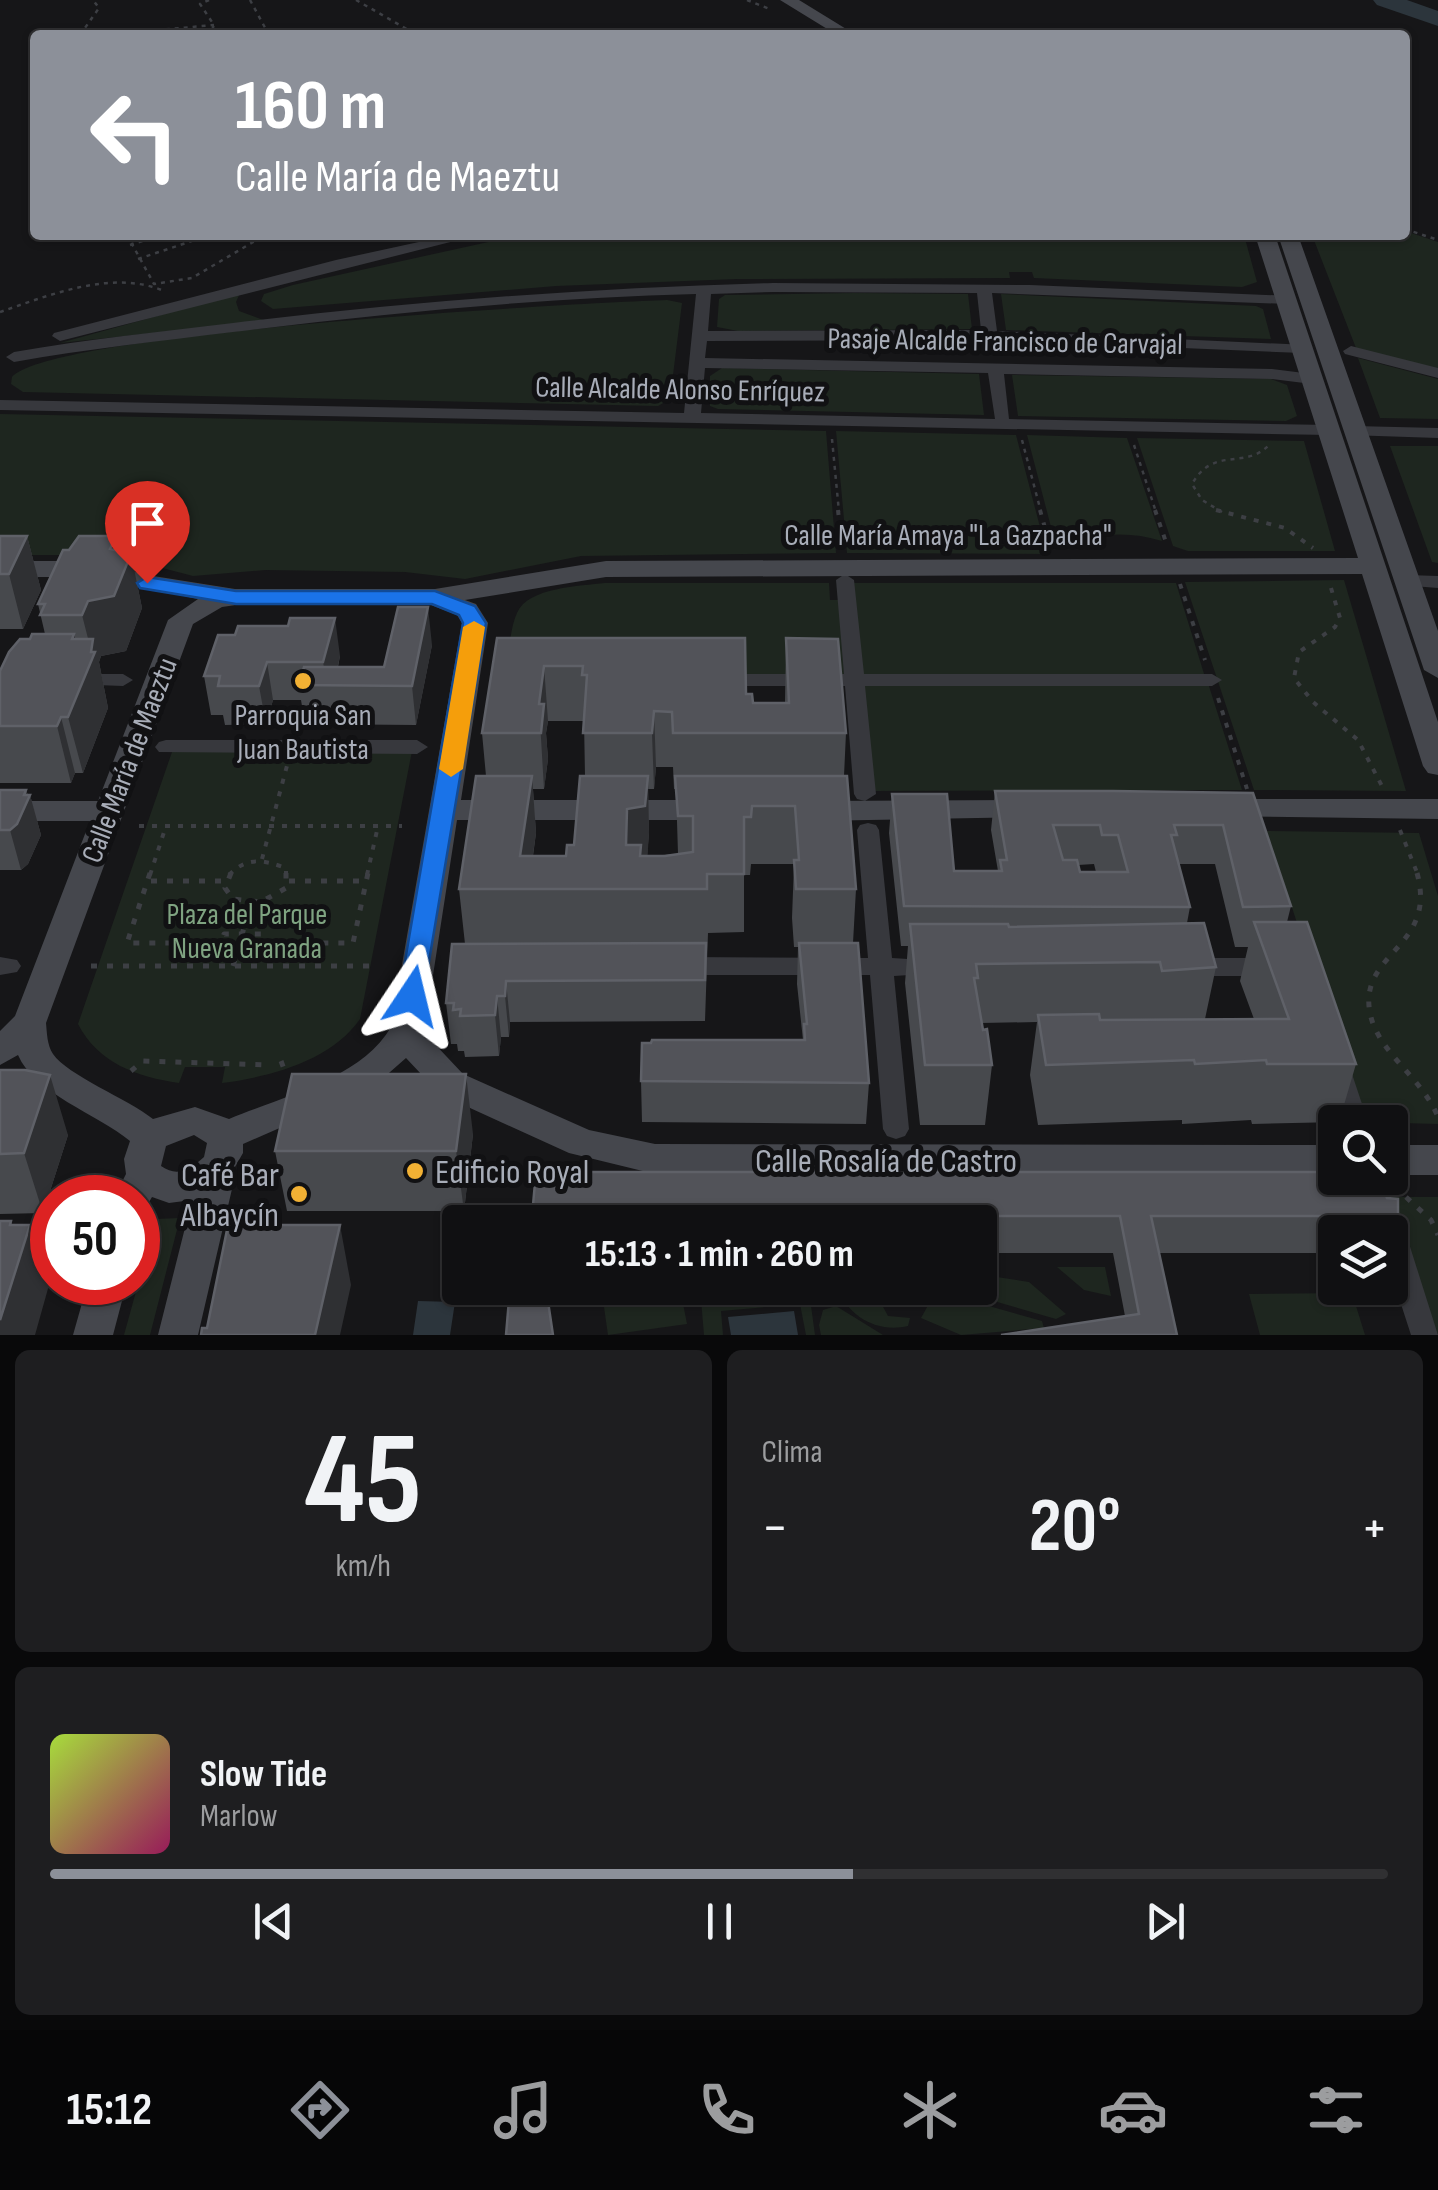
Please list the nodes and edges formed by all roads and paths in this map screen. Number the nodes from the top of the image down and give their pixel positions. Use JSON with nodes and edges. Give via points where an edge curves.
{"nodes":[{"id":1,"x":93,"y":0,"type":"edge"},
{"id":2,"x":209,"y":0,"type":"edge"},
{"id":3,"x":250,"y":0,"type":"edge"},
{"id":4,"x":356,"y":0,"type":"edge"},
{"id":5,"x":788,"y":0,"type":"edge"},
{"id":6,"x":214,"y":25,"type":"junction"},
{"id":7,"x":84,"y":30,"type":"edge"},
{"id":8,"x":150,"y":30,"type":"edge"},
{"id":9,"x":212,"y":30,"type":"edge"},
{"id":10,"x":265,"y":30,"type":"edge"},
{"id":11,"x":408,"y":30,"type":"edge"},
{"id":12,"x":839,"y":30,"type":"edge"},
{"id":13,"x":1410,"y":231,"type":"edge"},
{"id":14,"x":128,"y":240,"type":"edge"},
{"id":15,"x":146,"y":240,"type":"edge"},
{"id":16,"x":195,"y":240,"type":"edge"},
{"id":17,"x":257,"y":240,"type":"edge"},
{"id":18,"x":449,"y":240,"type":"edge"},
{"id":19,"x":1267,"y":240,"type":"edge"},
{"id":20,"x":1290,"y":240,"type":"edge"},
{"id":21,"x":1438,"y":240,"type":"edge"},
{"id":22,"x":130,"y":245,"type":"junction"},
{"id":23,"x":138,"y":259,"type":"junction"},
{"id":24,"x":154,"y":284,"type":"junction"},
{"id":25,"x":256,"y":284,"type":"junction"},
{"id":26,"x":704,"y":289,"type":"junction"},
{"id":27,"x":166,"y":292,"type":"dead end"},
{"id":28,"x":984,"y":292,"type":"dead end"},
{"id":29,"x":1286,"y":299,"type":"junction"},
{"id":30,"x":0,"y":312,"type":"edge"},
{"id":31,"x":282,"y":320,"type":"junction"},
{"id":32,"x":989,"y":331,"type":"dead end"},
{"id":33,"x":700,"y":336,"type":"junction"},
{"id":34,"x":1302,"y":348,"type":"junction"},
{"id":35,"x":1351,"y":351,"type":"dead end"},
{"id":36,"x":5,"y":356,"type":"edge"},
{"id":37,"x":697,"y":363,"type":"junction"},
{"id":38,"x":996,"y":373,"type":"dead end"},
{"id":39,"x":1438,"y":373,"type":"edge"},
{"id":40,"x":1312,"y":380,"type":"junction"},
{"id":41,"x":0,"y":390,"type":"edge"},
{"id":42,"x":30,"y":404,"type":"junction"},
{"id":43,"x":0,"y":406,"type":"edge"},
{"id":44,"x":692,"y":416,"type":"junction"},
{"id":45,"x":1002,"y":417,"type":"dead end"},
{"id":46,"x":832,"y":429,"type":"dead end"},
{"id":47,"x":1329,"y":430,"type":"junction"},
{"id":48,"x":1354,"y":431,"type":"junction"},
{"id":49,"x":1020,"y":433,"type":"dead end"},
{"id":50,"x":1438,"y":433,"type":"edge"},
{"id":51,"x":1131,"y":436,"type":"dead end"},
{"id":52,"x":1270,"y":439,"type":"dead end"},
{"id":53,"x":1317,"y":553,"type":"dead end"},
{"id":54,"x":1170,"y":554,"type":"dead end"},
{"id":55,"x":842,"y":556,"type":"dead end"},
{"id":56,"x":1052,"y":556,"type":"dead end"},
{"id":57,"x":1374,"y":566,"type":"junction"},
{"id":58,"x":0,"y":569,"type":"edge"},
{"id":59,"x":1328,"y":579,"type":"dead end"},
{"id":60,"x":844,"y":580,"type":"dead end"},
{"id":61,"x":1407,"y":581,"type":"junction"},
{"id":62,"x":1438,"y":582,"type":"edge"},
{"id":63,"x":147,"y":583,"type":"junction"},
{"id":64,"x":524,"y":585,"type":"junction"},
{"id":65,"x":236,"y":597,"type":"junction"},
{"id":66,"x":435,"y":597,"type":"junction"},
{"id":67,"x":181,"y":620,"type":"junction"},
{"id":68,"x":474,"y":623,"type":"junction"},
{"id":69,"x":1438,"y":670,"type":"edge"},
{"id":70,"x":53,"y":680,"type":"edge"},
{"id":71,"x":123,"y":680,"type":"dead end"},
{"id":72,"x":696,"y":680,"type":"edge"},
{"id":73,"x":854,"y":680,"type":"junction"},
{"id":74,"x":1212,"y":680,"type":"dead end"},
{"id":75,"x":166,"y":747,"type":"dead end"},
{"id":76,"x":292,"y":747,"type":"junction"},
{"id":77,"x":418,"y":747,"type":"dead end"},
{"id":78,"x":1438,"y":766,"type":"edge"},
{"id":79,"x":864,"y":794,"type":"dead end"},
{"id":80,"x":1386,"y":794,"type":"dead end"},
{"id":81,"x":1195,"y":809,"type":"edge"},
{"id":82,"x":1438,"y":809,"type":"edge"},
{"id":83,"x":444,"y":810,"type":"junction"},
{"id":84,"x":749,"y":810,"type":"edge"},
{"id":85,"x":788,"y":810,"type":"edge"},
{"id":86,"x":1060,"y":810,"type":"edge"},
{"id":87,"x":0,"y":811,"type":"edge"},
{"id":88,"x":109,"y":811,"type":"junction"},
{"id":89,"x":138,"y":826,"type":"dead end"},
{"id":90,"x":166,"y":826,"type":"junction"},
{"id":91,"x":271,"y":826,"type":"junction"},
{"id":92,"x":378,"y":826,"type":"junction"},
{"id":93,"x":402,"y":826,"type":"dead end"},
{"id":94,"x":868,"y":830,"type":"dead end"},
{"id":95,"x":1400,"y":830,"type":"dead end"},
{"id":96,"x":262,"y":859,"type":"junction"},
{"id":97,"x":366,"y":880,"type":"junction"},
{"id":98,"x":148,"y":881,"type":"junction"},
{"id":99,"x":226,"y":881,"type":"junction"},
{"id":100,"x":289,"y":881,"type":"junction"},
{"id":101,"x":251,"y":903,"type":"junction"},
{"id":102,"x":242,"y":934,"type":"junction"},
{"id":103,"x":91,"y":966,"type":"dead end"},
{"id":104,"x":233,"y":966,"type":"junction"},
{"id":105,"x":375,"y":966,"type":"dead end"},
{"id":106,"x":650,"y":966,"type":"edge"},
{"id":107,"x":881,"y":966,"type":"junction"},
{"id":108,"x":958,"y":966,"type":"edge"},
{"id":109,"x":1169,"y":967,"type":"edge"},
{"id":110,"x":1285,"y":967,"type":"edge"},
{"id":111,"x":30,"y":1023,"type":"junction"},
{"id":112,"x":408,"y":1026,"type":"junction"},
{"id":113,"x":0,"y":1052,"type":"edge"},
{"id":114,"x":1332,"y":1053,"type":"edge"},
{"id":115,"x":270,"y":1065,"type":"dead end"},
{"id":116,"x":131,"y":1072,"type":"dead end"},
{"id":117,"x":54,"y":1077,"type":"junction"},
{"id":118,"x":361,"y":1078,"type":"junction"},
{"id":119,"x":0,"y":1080,"type":"edge"},
{"id":120,"x":451,"y":1084,"type":"junction"},
{"id":121,"x":1349,"y":1105,"type":"edge"},
{"id":122,"x":1438,"y":1116,"type":"edge"},
{"id":123,"x":896,"y":1128,"type":"dead end"},
{"id":124,"x":224,"y":1137,"type":"junction"},
{"id":125,"x":1318,"y":1160,"type":"edge"},
{"id":126,"x":1438,"y":1160,"type":"edge"},
{"id":127,"x":143,"y":1170,"type":"edge"},
{"id":128,"x":1408,"y":1173,"type":"edge"},
{"id":129,"x":209,"y":1176,"type":"junction"},
{"id":130,"x":1391,"y":1195,"type":"edge"},
{"id":131,"x":1406,"y":1195,"type":"edge"},
{"id":132,"x":1438,"y":1235,"type":"edge"},
{"id":133,"x":102,"y":1305,"type":"edge"},
{"id":134,"x":94,"y":1335,"type":"edge"},
{"id":135,"x":178,"y":1335,"type":"edge"},
{"id":136,"x":1424,"y":1335,"type":"edge"}],
"edges":[{"from":1,"to":7,"type":"path","via":[[99,8]]},
{"from":2,"to":6,"type":"path","via":[[200,4]]},
{"from":3,"to":10,"type":"path"},
{"from":4,"to":11,"type":"path"},
{"from":5,"to":12,"type":"main road"},
{"from":6,"to":8,"type":"path"},
{"from":6,"to":9,"type":"path"},
{"from":13,"to":21,"type":"path"},
{"from":14,"to":22,"type":"path"},
{"from":15,"to":22,"type":"path"},
{"from":16,"to":23,"type":"path"},
{"from":17,"to":24,"type":"path","via":[[192,278]]},
{"from":18,"to":25,"type":"street"},
{"from":19,"to":29,"type":"main road"},
{"from":20,"to":48,"type":"main road"},
{"from":22,"to":23,"type":"path"},
{"from":23,"to":24,"type":"path"},
{"from":24,"to":27,"type":"path"},
{"from":24,"to":30,"type":"path","via":[[117,282]]},
{"from":25,"to":31,"type":"street","via":[[243,307]]},
{"from":25,"to":36,"type":"street"},
{"from":26,"to":29,"type":"street","via":[[983,286]]},
{"from":26,"to":31,"type":"street"},
{"from":26,"to":33,"type":"street"},
{"from":28,"to":32,"type":"street"},
{"from":29,"to":34,"type":"main road"},
{"from":31,"to":36,"type":"street"},
{"from":33,"to":34,"type":"street","name":"Pasaje Alcalde Francisco de Carvajal","via":[[990,335]]},
{"from":33,"to":37,"type":"street"},
{"from":34,"to":40,"type":"main road"},
{"from":35,"to":39,"type":"street"},
{"from":37,"to":40,"type":"street","name":"Pasaje Alcalde Francisco de Carvajal"},
{"from":37,"to":44,"type":"street"},
{"from":38,"to":45,"type":"street"},
{"from":40,"to":47,"type":"main road"},
{"from":41,"to":42,"type":"street","name":"Calle Alcalde Alonso Enríquez"},
{"from":42,"to":43,"type":"street","name":"Calle Alcalde Alonso Enríquez"},
{"from":42,"to":44,"type":"street","name":"Calle Alcalde Alonso Enríquez"},
{"from":44,"to":47,"type":"street","name":"Calle Alcalde Alonso Enríquez"},
{"from":46,"to":55,"type":"path"},
{"from":47,"to":57,"type":"main road"},
{"from":48,"to":50,"type":"street"},
{"from":48,"to":61,"type":"main road"},
{"from":49,"to":56,"type":"path"},
{"from":51,"to":54,"type":"path"},
{"from":52,"to":53,"type":"path","via":[[1270,447],[1257,455],[1204,464],[1192,484],[1196,495],[1235,518],[1295,532]]},
{"from":57,"to":64,"type":"main road","name":"Calle María Amaya \"La Gazpacha\"","via":[[606,569]]},
{"from":57,"to":78,"type":"main road"},
{"from":58,"to":63,"type":"main road","via":[[92,569]]},
{"from":59,"to":80,"type":"path","via":[[1340,618],[1299,652],[1294,678],[1303,696],[1368,751]]},
{"from":60,"to":73,"type":"street"},
{"from":61,"to":62,"type":"street"},
{"from":61,"to":69,"type":"main road"},
{"from":63,"to":65,"type":"main road"},
{"from":63,"to":67,"type":"main road","via":[[175,606]]},
{"from":64,"to":66,"type":"main road","name":"Calle María Amaya \"La Gazpacha\""},
{"from":64,"to":68,"type":"main road","name":"Calle María Amaya \"La Gazpacha\""},
{"from":65,"to":66,"type":"main road","name":"Calle María de Maeztu"},
{"from":65,"to":67,"type":"main road","name":"Calle María de Maeztu","via":[[215,600]]},
{"from":66,"to":68,"type":"main road","via":[[467,610]]},
{"from":67,"to":88,"type":"main road","name":"Calle María de Maeztu"},
{"from":68,"to":83,"type":"main road"},
{"from":70,"to":71,"type":"street"},
{"from":72,"to":73,"type":"street"},
{"from":73,"to":74,"type":"street"},
{"from":73,"to":79,"type":"street"},
{"from":75,"to":76,"type":"street"},
{"from":76,"to":77,"type":"street"},
{"from":76,"to":91,"type":"path"},
{"from":81,"to":82,"type":"main road"},
{"from":83,"to":84,"type":"main road"},
{"from":83,"to":112,"type":"main road"},
{"from":85,"to":86,"type":"main road"},
{"from":87,"to":88,"type":"main road"},
{"from":88,"to":111,"type":"main road","name":"Calle María de Maeztu"},
{"from":89,"to":90,"type":"path"},
{"from":90,"to":91,"type":"path"},
{"from":90,"to":98,"type":"path"},
{"from":91,"to":92,"type":"path"},
{"from":91,"to":96,"type":"path"},
{"from":92,"to":93,"type":"path"},
{"from":92,"to":97,"type":"path"},
{"from":94,"to":107,"type":"street"},
{"from":95,"to":122,"type":"path","via":[[1418,874],[1420,922],[1381,962],[1368,1003],[1390,1056],[1420,1082]]},
{"from":96,"to":99,"type":"path","via":[[243,864]]},
{"from":96,"to":100,"type":"path","via":[[280,863]]},
{"from":97,"to":100,"type":"path"},
{"from":97,"to":102,"type":"path","via":[[353,943],[258,943],[261,934]]},
{"from":98,"to":99,"type":"path"},
{"from":98,"to":102,"type":"path","via":[[127,943],[221,943],[224,934]]},
{"from":99,"to":101,"type":"path","via":[[228,894]]},
{"from":100,"to":101,"type":"path","via":[[280,894]]},
{"from":101,"to":102,"type":"path"},
{"from":102,"to":104,"type":"path"},
{"from":103,"to":104,"type":"path"},
{"from":104,"to":105,"type":"path"},
{"from":106,"to":107,"type":"street"},
{"from":107,"to":108,"type":"street"},
{"from":107,"to":123,"type":"street"},
{"from":109,"to":110,"type":"street"},
{"from":111,"to":113,"type":"main road"},
{"from":111,"to":117,"type":"main road","via":[[38,1061]]},
{"from":112,"to":118,"type":"main road","via":[[398,1045]]},
{"from":112,"to":120,"type":"main road","name":"Calle Rosalía de Castro","via":[[418,1048]]},
{"from":114,"to":121,"type":"street"},
{"from":115,"to":116,"type":"path","via":[[143,1061]]},
{"from":117,"to":119,"type":"main road"},
{"from":117,"to":127,"type":"main road","via":[[117,1110]]},
{"from":118,"to":120,"type":"main road","name":"Calle Rosalía de Castro"},
{"from":118,"to":124,"type":"main road"},
{"from":120,"to":125,"type":"main road","name":"Calle Rosalía de Castro","via":[[582,1143],[655,1159]]},
{"from":124,"to":127,"type":"main road","via":[[195,1121],[174,1124]]},
{"from":124,"to":129,"type":"main road","via":[[224,1158]]},
{"from":126,"to":128,"type":"main road"},
{"from":127,"to":129,"type":"main road","via":[[174,1188]]},
{"from":129,"to":135,"type":"main road","via":[[214,1189]]},
{"from":130,"to":136,"type":"street"},
{"from":131,"to":132,"type":"path"},
{"from":133,"to":134,"type":"main road"}]}
